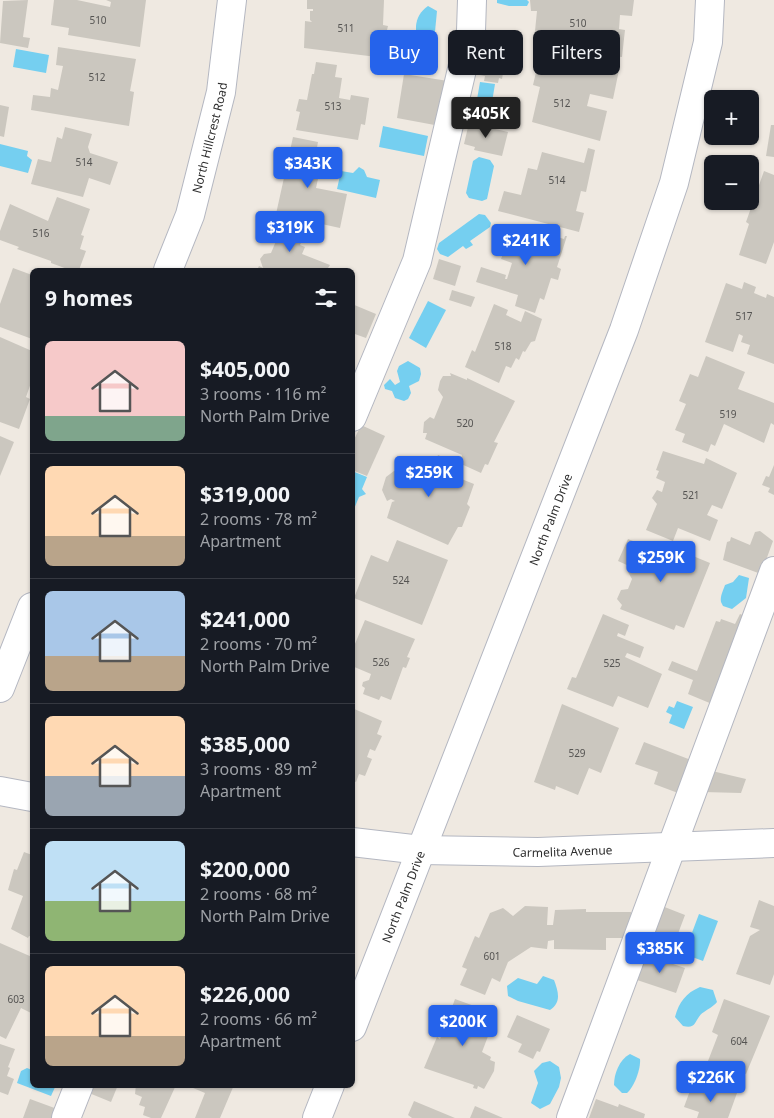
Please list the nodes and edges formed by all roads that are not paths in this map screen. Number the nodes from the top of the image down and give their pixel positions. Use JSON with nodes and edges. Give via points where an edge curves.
{"nodes":[{"id":1,"x":232,"y":0,"type":"edge"},
{"id":2,"x":472,"y":0,"type":"edge"},
{"id":3,"x":710,"y":0,"type":"edge"},
{"id":4,"x":169,"y":268,"type":"edge"},
{"id":5,"x":355,"y":410,"type":"edge"},
{"id":6,"x":774,"y":571,"type":"edge"},
{"id":7,"x":30,"y":612,"type":"edge"},
{"id":8,"x":0,"y":688,"type":"edge"},
{"id":9,"x":0,"y":791,"type":"edge"},
{"id":10,"x":30,"y":797,"type":"edge"},
{"id":11,"x":355,"y":842,"type":"edge"},
{"id":12,"x":774,"y":843,"type":"edge"},
{"id":13,"x":671,"y":848,"type":"junction"},
{"id":14,"x":421,"y":850,"type":"junction"},
{"id":15,"x":355,"y":1019,"type":"edge"},
{"id":16,"x":79,"y":1088,"type":"edge"},
{"id":17,"x":329,"y":1088,"type":"edge"},
{"id":18,"x":66,"y":1118,"type":"edge"},
{"id":19,"x":317,"y":1118,"type":"edge"},
{"id":20,"x":571,"y":1118,"type":"edge"}],
"edges":[{"from":1,"to":4,"type":"street","name":"North Hillcrest Road","via":[[221,92],[190,215]]},
{"from":2,"to":5,"type":"street","via":[[471,32],[417,261]]},
{"from":3,"to":14,"type":"street","name":"North Palm Drive","via":[[708,42],[674,183],[640,284]]},
{"from":6,"to":13,"type":"street"},
{"from":7,"to":8,"type":"street"},
{"from":9,"to":10,"type":"street"},
{"from":11,"to":14,"type":"street","name":"Carmelita Avenue"},
{"from":12,"to":13,"type":"street","name":"Carmelita Avenue"},
{"from":13,"to":14,"type":"street","name":"Carmelita Avenue","via":[[538,852]]},
{"from":13,"to":20,"type":"street"},
{"from":14,"to":15,"type":"street","name":"North Palm Drive"},
{"from":16,"to":18,"type":"street"},
{"from":17,"to":19,"type":"street"}]}
